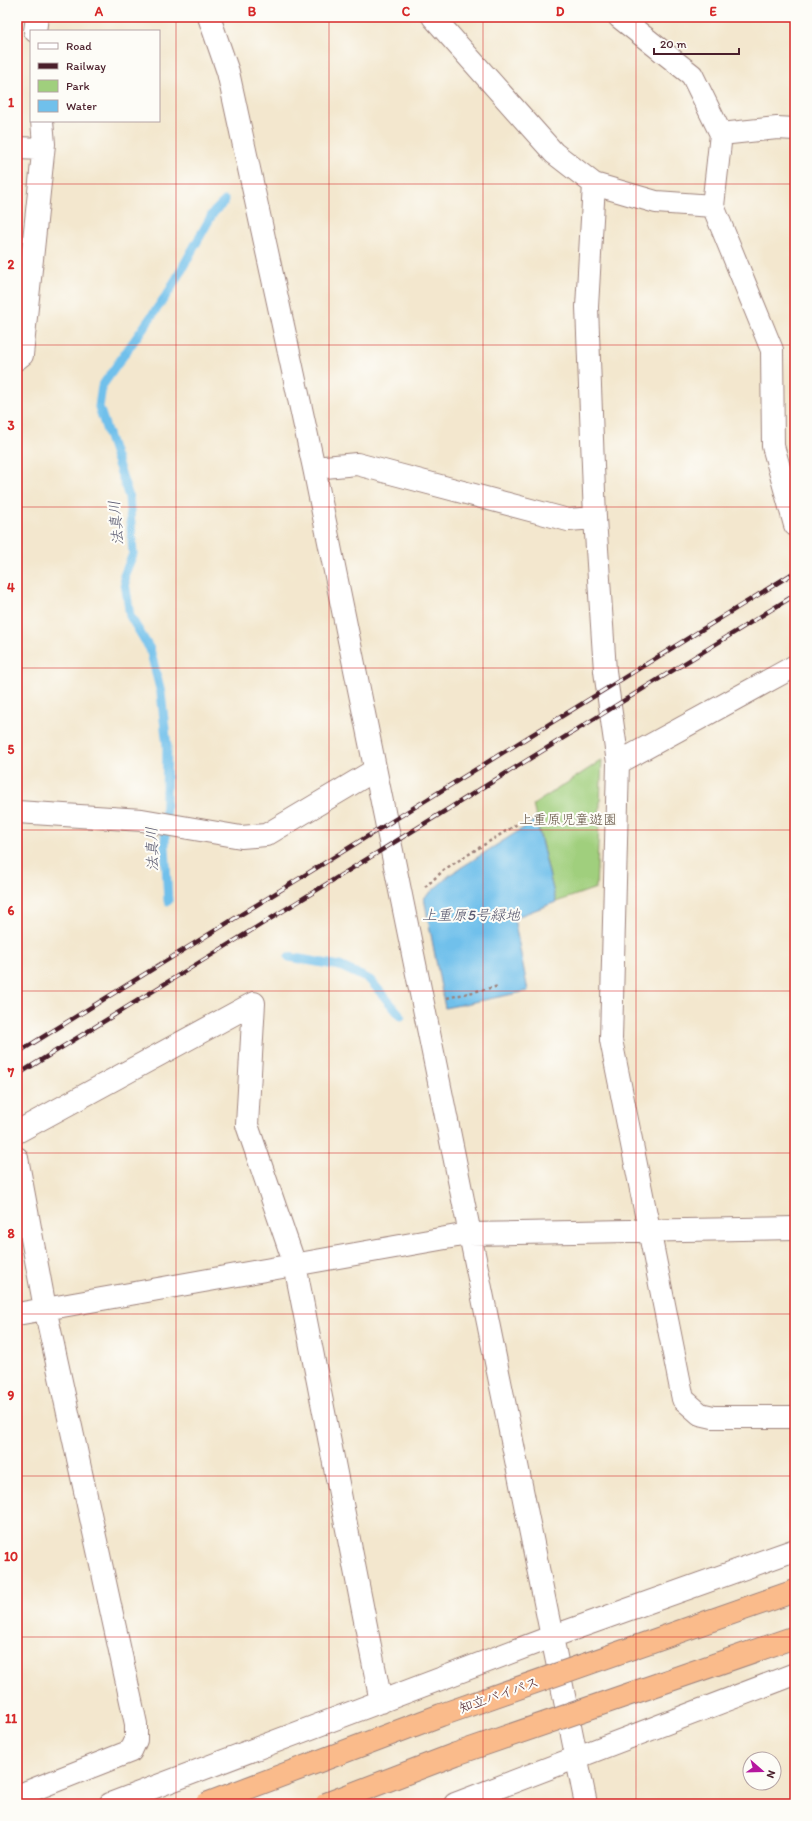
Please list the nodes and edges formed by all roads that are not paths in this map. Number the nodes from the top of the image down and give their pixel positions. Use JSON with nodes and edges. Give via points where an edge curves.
{"nodes":[{"id":1,"x":37,"y":17,"type":"edge"},
{"id":2,"x":209,"y":17,"type":"edge"},
{"id":3,"x":432,"y":17,"type":"edge"},
{"id":4,"x":619,"y":17,"type":"edge"},
{"id":5,"x":35,"y":30,"type":"edge"},
{"id":6,"x":42,"y":122,"type":"edge"},
{"id":7,"x":795,"y":129,"type":"edge"},
{"id":8,"x":721,"y":134,"type":"junction"},
{"id":9,"x":17,"y":148,"type":"edge"},
{"id":10,"x":43,"y":149,"type":"junction"},
{"id":11,"x":594,"y":184,"type":"junction"},
{"id":12,"x":713,"y":206,"type":"junction"},
{"id":13,"x":17,"y":359,"type":"edge"},
{"id":14,"x":314,"y":468,"type":"junction"},
{"id":15,"x":596,"y":518,"type":"junction"},
{"id":16,"x":795,"y":525,"type":"edge"},
{"id":17,"x":795,"y":666,"type":"edge"},
{"id":18,"x":618,"y":763,"type":"junction"},
{"id":19,"x":375,"y":770,"type":"junction"},
{"id":20,"x":17,"y":812,"type":"edge"},
{"id":21,"x":17,"y":1132,"type":"edge"},
{"id":22,"x":17,"y":1158,"type":"edge"},
{"id":23,"x":795,"y":1228,"type":"edge"},
{"id":24,"x":649,"y":1230,"type":"junction"},
{"id":25,"x":468,"y":1234,"type":"junction"},
{"id":26,"x":295,"y":1265,"type":"junction"},
{"id":27,"x":45,"y":1308,"type":"junction"},
{"id":28,"x":17,"y":1314,"type":"edge"},
{"id":29,"x":795,"y":1416,"type":"edge"},
{"id":30,"x":795,"y":1550,"type":"edge"},
{"id":31,"x":795,"y":1591,"type":"edge"},
{"id":32,"x":552,"y":1637,"type":"junction"},
{"id":33,"x":795,"y":1637,"type":"edge"},
{"id":34,"x":795,"y":1674,"type":"edge"},
{"id":35,"x":381,"y":1702,"type":"junction"},
{"id":36,"x":577,"y":1758,"type":"junction"},
{"id":37,"x":17,"y":1796,"type":"edge"},
{"id":38,"x":110,"y":1804,"type":"edge"},
{"id":39,"x":206,"y":1804,"type":"edge"},
{"id":40,"x":326,"y":1804,"type":"edge"},
{"id":41,"x":455,"y":1804,"type":"edge"},
{"id":42,"x":586,"y":1804,"type":"edge"}],
"edges":[{"from":1,"to":5,"type":"street"},
{"from":2,"to":14,"type":"street","via":[[228,72]]},
{"from":3,"to":11,"type":"street","via":[[554,152]]},
{"from":4,"to":8,"type":"street","via":[[692,75]]},
{"from":6,"to":10,"type":"street"},
{"from":7,"to":8,"type":"street","via":[[777,128]]},
{"from":8,"to":12,"type":"street"},
{"from":9,"to":10,"type":"street"},
{"from":10,"to":13,"type":"street","via":[[22,355]]},
{"from":11,"to":12,"type":"street","via":[[656,202]]},
{"from":11,"to":15,"type":"street","via":[[587,307]]},
{"from":12,"to":16,"type":"street","via":[[772,350],[773,446]]},
{"from":14,"to":15,"type":"street","via":[[357,464],[568,520]]},
{"from":14,"to":19,"type":"street"},
{"from":15,"to":18,"type":"street","via":[[605,671]]},
{"from":17,"to":18,"type":"street"},
{"from":18,"to":24,"type":"street","via":[[611,1040]]},
{"from":19,"to":20,"type":"street","via":[[266,835],[241,837],[142,820]]},
{"from":19,"to":25,"type":"street"},
{"from":21,"to":26,"type":"street","via":[[254,1003],[247,1125]]},
{"from":22,"to":27,"type":"street"},
{"from":23,"to":24,"type":"street"},
{"from":24,"to":25,"type":"street"},
{"from":24,"to":29,"type":"street","via":[[683,1399],[700,1414],[713,1417]]},
{"from":25,"to":26,"type":"street"},
{"from":25,"to":32,"type":"street"},
{"from":26,"to":27,"type":"street"},
{"from":26,"to":35,"type":"street"},
{"from":27,"to":28,"type":"street"},
{"from":27,"to":37,"type":"street","via":[[136,1724],[136,1740],[131,1751]]},
{"from":30,"to":32,"type":"street"},
{"from":31,"to":39,"type":"highway","name":"知立バイパス","bridge":true,"via":[[441,1715]]},
{"from":32,"to":35,"type":"street"},
{"from":32,"to":36,"type":"street"},
{"from":33,"to":40,"type":"highway","bridge":true,"via":[[456,1754]]},
{"from":34,"to":36,"type":"street"},
{"from":35,"to":38,"type":"street"},
{"from":36,"to":41,"type":"street"},
{"from":36,"to":42,"type":"street"}]}
